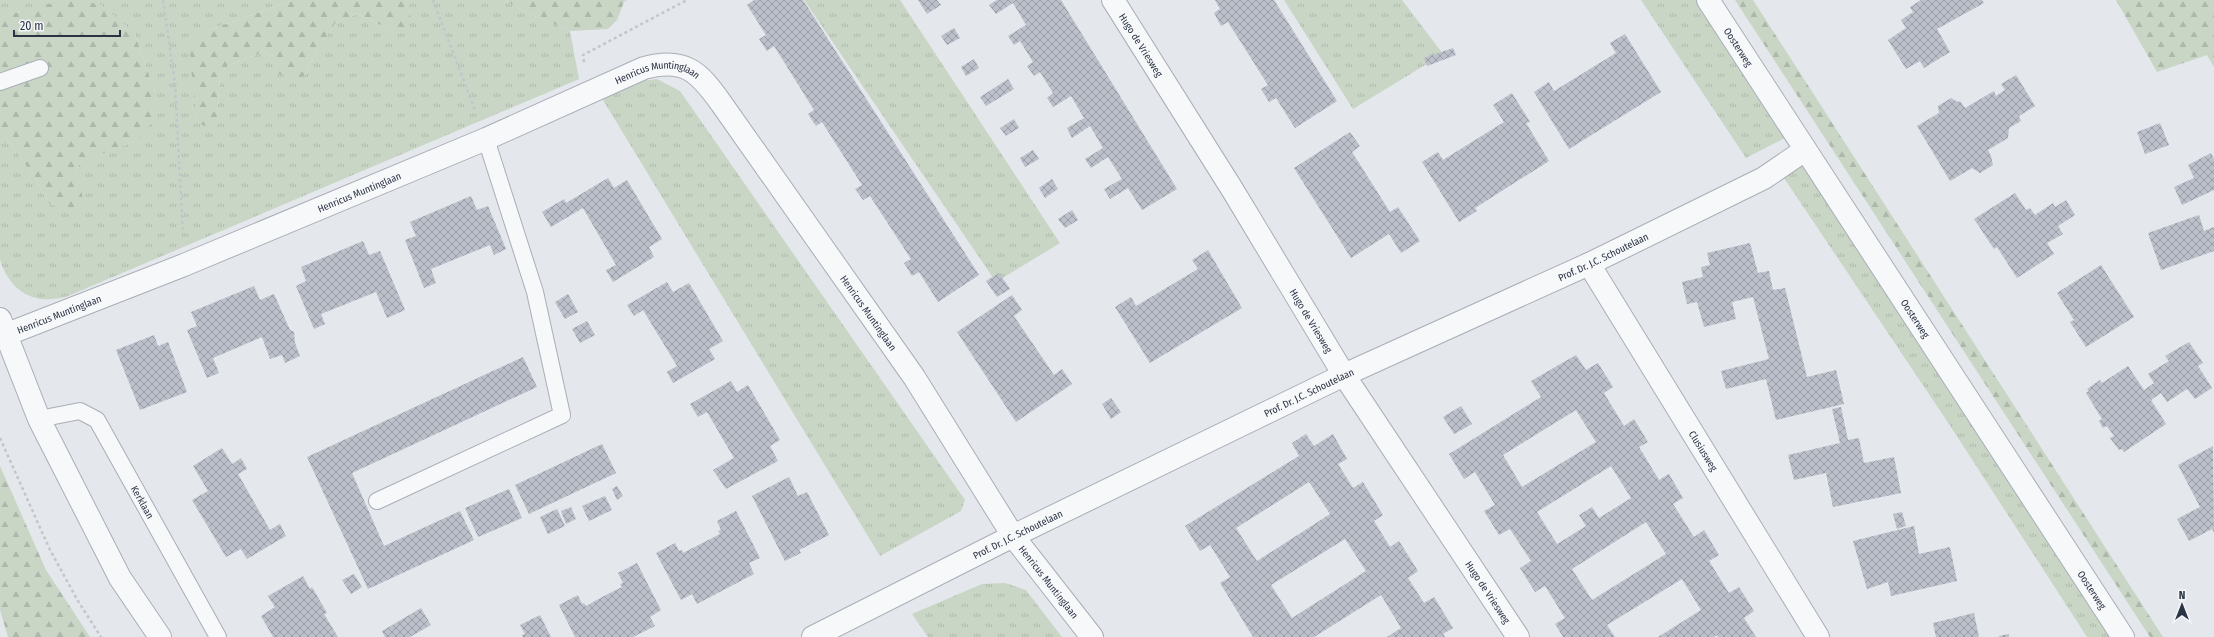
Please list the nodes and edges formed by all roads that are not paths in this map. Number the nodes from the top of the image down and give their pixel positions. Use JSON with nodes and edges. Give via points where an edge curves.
{"nodes":[{"id":1,"x":1113,"y":0,"type":"edge"},
{"id":2,"x":1708,"y":0,"type":"edge"},
{"id":3,"x":40,"y":68,"type":"dead end"},
{"id":4,"x":0,"y":82,"type":"edge"},
{"id":5,"x":486,"y":139,"type":"junction"},
{"id":6,"x":1805,"y":150,"type":"junction"},
{"id":7,"x":1589,"y":264,"type":"junction"},
{"id":8,"x":3,"y":327,"type":"edge"},
{"id":9,"x":1344,"y":375,"type":"junction"},
{"id":10,"x":39,"y":419,"type":"junction"},
{"id":11,"x":378,"y":502,"type":"dead end"},
{"id":12,"x":1013,"y":536,"type":"junction"},
{"id":13,"x":160,"y":637,"type":"edge"},
{"id":14,"x":218,"y":637,"type":"edge"},
{"id":15,"x":813,"y":637,"type":"edge"},
{"id":16,"x":1092,"y":637,"type":"edge"},
{"id":17,"x":1518,"y":637,"type":"edge"},
{"id":18,"x":1818,"y":637,"type":"edge"},
{"id":19,"x":2123,"y":637,"type":"edge"}],
"edges":[{"from":1,"to":9,"type":"street","name":"Hugo de Vriesweg","via":[[1232,189]]},
{"from":2,"to":6,"type":"street","name":"Oosterweg"},
{"from":3,"to":4,"type":"lane"},
{"from":5,"to":8,"type":"street","name":"Henricus Muntinglaan","via":[[184,265]]},
{"from":5,"to":11,"type":"lane","via":[[535,292],[562,415]]},
{"from":5,"to":12,"type":"street","name":"Henricus Muntinglaan","via":[[644,68],[662,63],[683,68],[700,76],[914,377]]},
{"from":6,"to":7,"type":"street","name":"Prof. Dr. J.C. Schoutelaan","via":[[1764,178]]},
{"from":6,"to":19,"type":"street","name":"Oosterweg"},
{"from":7,"to":9,"type":"street","name":"Prof. Dr. J.C. Schoutelaan"},
{"from":7,"to":18,"type":"street","name":"Clusiusweg"},
{"from":8,"to":10,"type":"street"},
{"from":9,"to":12,"type":"street","name":"Prof. Dr. J.C. Schoutelaan"},
{"from":9,"to":17,"type":"street","name":"Hugo de Vriesweg"},
{"from":10,"to":13,"type":"street","via":[[120,578]]},
{"from":10,"to":14,"type":"lane","name":"Kerklaan","via":[[80,411],[97,420]]},
{"from":12,"to":15,"type":"street","name":"Prof. Dr. J.C. Schoutelaan"},
{"from":12,"to":16,"type":"street","name":"Henricus Muntinglaan"}]}
